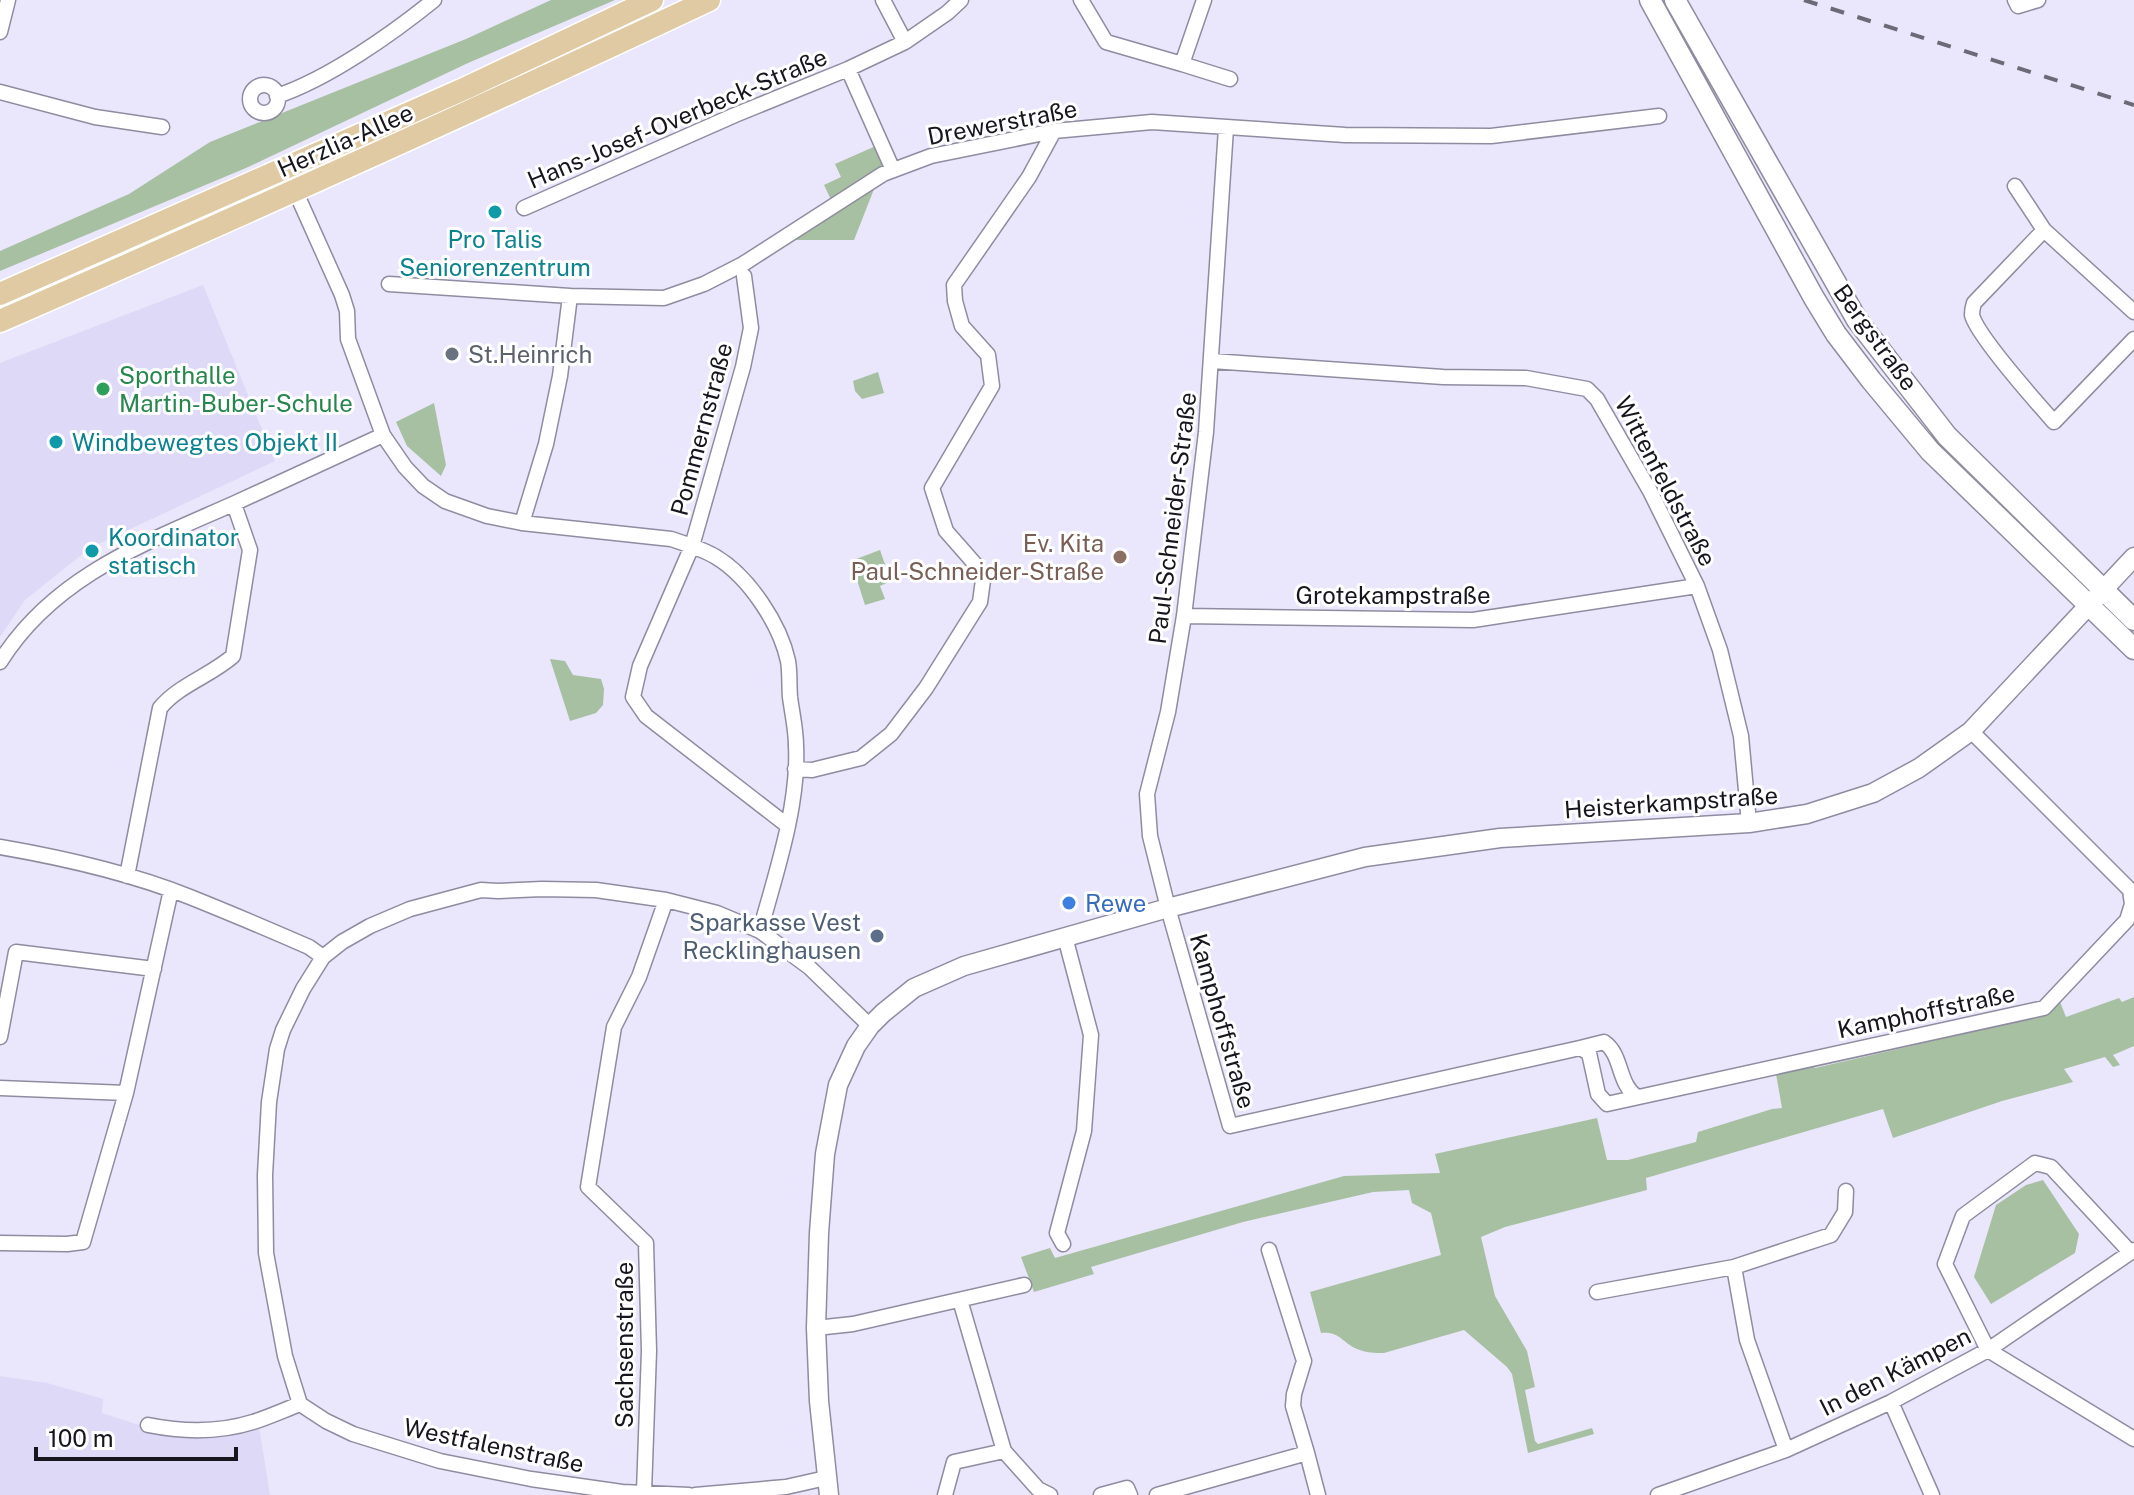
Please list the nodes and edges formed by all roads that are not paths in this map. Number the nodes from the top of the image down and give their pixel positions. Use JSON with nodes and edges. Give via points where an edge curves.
{"nodes":[{"id":1,"x":8,"y":0,"type":"edge"},
{"id":2,"x":434,"y":0,"type":"edge"},
{"id":3,"x":652,"y":0,"type":"edge"},
{"id":4,"x":709,"y":0,"type":"edge"},
{"id":5,"x":883,"y":0,"type":"edge"},
{"id":6,"x":961,"y":0,"type":"edge"},
{"id":7,"x":1081,"y":0,"type":"edge"},
{"id":8,"x":1204,"y":0,"type":"edge"},
{"id":9,"x":1650,"y":0,"type":"edge"},
{"id":10,"x":1675,"y":0,"type":"edge"},
{"id":11,"x":2015,"y":0,"type":"edge"},
{"id":12,"x":2038,"y":0,"type":"edge"},
{"id":13,"x":0,"y":32,"type":"edge"},
{"id":14,"x":905,"y":42,"type":"junction"},
{"id":15,"x":1182,"y":64,"type":"junction"},
{"id":16,"x":848,"y":69,"type":"junction"},
{"id":17,"x":1230,"y":79,"type":"dead end"},
{"id":18,"x":0,"y":92,"type":"edge"},
{"id":19,"x":277,"y":96,"type":"dead end"},
{"id":20,"x":1659,"y":116,"type":"dead end"},
{"id":21,"x":162,"y":127,"type":"dead end"},
{"id":22,"x":1226,"y":128,"type":"junction"},
{"id":23,"x":1054,"y":131,"type":"junction"},
{"id":24,"x":285,"y":168,"type":"junction"},
{"id":25,"x":893,"y":170,"type":"junction"},
{"id":26,"x":2015,"y":186,"type":"dead end"},
{"id":27,"x":295,"y":191,"type":"junction"},
{"id":28,"x":524,"y":208,"type":"dead end"},
{"id":29,"x":2044,"y":230,"type":"junction"},
{"id":30,"x":744,"y":276,"type":"dead end"},
{"id":31,"x":389,"y":284,"type":"dead end"},
{"id":32,"x":0,"y":294,"type":"edge"},
{"id":33,"x":570,"y":296,"type":"junction"},
{"id":34,"x":2134,"y":312,"type":"edge"},
{"id":35,"x":0,"y":321,"type":"edge"},
{"id":36,"x":2134,"y":339,"type":"edge"},
{"id":37,"x":1212,"y":361,"type":"junction"},
{"id":38,"x":383,"y":435,"type":"junction"},
{"id":39,"x":234,"y":504,"type":"junction"},
{"id":40,"x":522,"y":523,"type":"junction"},
{"id":41,"x":692,"y":546,"type":"junction"},
{"id":42,"x":2134,"y":557,"type":"edge"},
{"id":43,"x":1697,"y":586,"type":"junction"},
{"id":44,"x":2104,"y":591,"type":"junction"},
{"id":45,"x":2089,"y":606,"type":"junction"},
{"id":46,"x":1184,"y":616,"type":"junction"},
{"id":47,"x":2134,"y":620,"type":"edge"},
{"id":48,"x":2134,"y":649,"type":"edge"},
{"id":49,"x":0,"y":662,"type":"edge"},
{"id":50,"x":1971,"y":731,"type":"junction"},
{"id":51,"x":795,"y":769,"type":"junction"},
{"id":52,"x":1749,"y":823,"type":"junction"},
{"id":53,"x":788,"y":826,"type":"junction"},
{"id":54,"x":0,"y":847,"type":"edge"},
{"id":55,"x":127,"y":876,"type":"junction"},
{"id":56,"x":171,"y":890,"type":"junction"},
{"id":57,"x":666,"y":900,"type":"junction"},
{"id":58,"x":1168,"y":908,"type":"junction"},
{"id":59,"x":760,"y":931,"type":"junction"},
{"id":60,"x":1065,"y":937,"type":"junction"},
{"id":61,"x":323,"y":957,"type":"junction"},
{"id":62,"x":154,"y":969,"type":"junction"},
{"id":63,"x":870,"y":1026,"type":"junction"},
{"id":64,"x":0,"y":1037,"type":"edge"},
{"id":65,"x":1580,"y":1048,"type":"junction"},
{"id":66,"x":0,"y":1088,"type":"edge"},
{"id":67,"x":126,"y":1093,"type":"junction"},
{"id":68,"x":1637,"y":1097,"type":"junction"},
{"id":69,"x":1846,"y":1191,"type":"dead end"},
{"id":70,"x":0,"y":1243,"type":"edge"},
{"id":71,"x":1063,"y":1244,"type":"dead end"},
{"id":72,"x":1269,"y":1250,"type":"dead end"},
{"id":73,"x":2132,"y":1251,"type":"edge"},
{"id":74,"x":1734,"y":1267,"type":"junction"},
{"id":75,"x":1024,"y":1285,"type":"dead end"},
{"id":76,"x":1597,"y":1292,"type":"dead end"},
{"id":77,"x":960,"y":1300,"type":"junction"},
{"id":78,"x":816,"y":1328,"type":"junction"},
{"id":79,"x":1988,"y":1350,"type":"junction"},
{"id":80,"x":1891,"y":1402,"type":"junction"},
{"id":81,"x":300,"y":1404,"type":"junction"},
{"id":82,"x":148,"y":1425,"type":"dead end"},
{"id":83,"x":2134,"y":1439,"type":"edge"},
{"id":84,"x":1786,"y":1450,"type":"junction"},
{"id":85,"x":1004,"y":1451,"type":"junction"},
{"id":86,"x":1307,"y":1453,"type":"junction"},
{"id":87,"x":828,"y":1486,"type":"edge"},
{"id":88,"x":644,"y":1492,"type":"junction"},
{"id":89,"x":689,"y":1495,"type":"edge"},
{"id":90,"x":695,"y":1495,"type":"edge"},
{"id":91,"x":945,"y":1495,"type":"edge"},
{"id":92,"x":1050,"y":1495,"type":"edge"},
{"id":93,"x":1101,"y":1495,"type":"edge"},
{"id":94,"x":1130,"y":1495,"type":"edge"},
{"id":95,"x":1157,"y":1495,"type":"edge"},
{"id":96,"x":1318,"y":1495,"type":"edge"},
{"id":97,"x":1658,"y":1495,"type":"edge"},
{"id":98,"x":1932,"y":1495,"type":"edge"}],
"edges":[{"from":1,"to":13,"type":"street"},
{"from":2,"to":19,"type":"street","via":[[345,62]]},
{"from":3,"to":24,"type":"main road","name":"Herzlia-Allee"},
{"from":4,"to":27,"type":"main road","name":"Herzlia-Allee"},
{"from":5,"to":14,"type":"street"},
{"from":6,"to":14,"type":"street","name":"Hans-Josef-Overbeck-Straße"},
{"from":7,"to":15,"type":"street","via":[[1106,42]]},
{"from":8,"to":15,"type":"street"},
{"from":9,"to":45,"type":"main road","name":"Bergstraße","via":[[1836,334],[1930,451]]},
{"from":10,"to":44,"type":"main road","name":"Bergstraße","via":[[1857,320],[1947,436]]},
{"from":11,"to":12,"type":"street","via":[[2018,6]]},
{"from":14,"to":16,"type":"street","name":"Hans-Josef-Overbeck-Straße"},
{"from":15,"to":17,"type":"street"},
{"from":16,"to":25,"type":"street","name":"Hans-Josef-Overbeck-Straße"},
{"from":16,"to":28,"type":"street","name":"Hans-Josef-Overbeck-Straße"},
{"from":18,"to":21,"type":"street","via":[[95,117]]},
{"from":20,"to":22,"type":"street","name":"Drewerstraße","via":[[1491,136]]},
{"from":22,"to":23,"type":"street","name":"Drewerstraße","via":[[1152,122]]},
{"from":22,"to":37,"type":"street","name":"Paul-Schneider-Straße"},
{"from":23,"to":25,"type":"street","name":"Drewerstraße","via":[[931,156]]},
{"from":23,"to":51,"type":"street","via":[[1029,177],[954,285],[962,326],[988,355],[992,386],[932,488],[946,531],[983,580],[980,602],[891,734],[861,758]]},
{"from":24,"to":27,"type":"street","name":"Pommernstraße"},
{"from":24,"to":32,"type":"main road","name":"Herzlia-Allee"},
{"from":25,"to":33,"type":"street","name":"Drewerstraße","via":[[704,284],[664,298]]},
{"from":26,"to":29,"type":"street"},
{"from":27,"to":35,"type":"main road","name":"Herzlia-Allee"},
{"from":27,"to":38,"type":"street","name":"Pommernstraße","via":[[342,295],[348,339]]},
{"from":29,"to":34,"type":"street"},
{"from":29,"to":36,"type":"street","via":[[1974,303],[1972,314],[2041,408],[2054,422]]},
{"from":30,"to":41,"type":"street","name":"Pommernstraße","via":[[751,328]]},
{"from":31,"to":33,"type":"street","name":"Drewerstraße"},
{"from":33,"to":40,"type":"street","via":[[562,370]]},
{"from":37,"to":43,"type":"street","name":"Wittenfeldstraße","via":[[1526,378],[1587,389],[1650,491]]},
{"from":37,"to":46,"type":"street","name":"Paul-Schneider-Straße"},
{"from":38,"to":39,"type":"street"},
{"from":38,"to":40,"type":"street","name":"Pommernstraße","via":[[414,477],[445,501]]},
{"from":39,"to":49,"type":"street","via":[[94,570],[50,602]]},
{"from":39,"to":55,"type":"street","via":[[250,550],[233,656],[160,708]]},
{"from":40,"to":41,"type":"street","name":"Pommernstraße","via":[[671,539]]},
{"from":41,"to":51,"type":"street","name":"Pommernstraße","via":[[740,576],[781,640],[788,661]]},
{"from":41,"to":53,"type":"street","name":"Pommernstraße","via":[[640,666],[633,697],[646,716]]},
{"from":42,"to":44,"type":"street","name":"Heisterkampstraße"},
{"from":43,"to":46,"type":"street","name":"Grotekampstraße","via":[[1473,620]]},
{"from":43,"to":52,"type":"street","name":"Wittenfeldstraße","via":[[1720,650],[1741,736]]},
{"from":44,"to":45,"type":"street","name":"Heisterkampstraße"},
{"from":44,"to":47,"type":"main road","name":"Bergstraße"},
{"from":45,"to":48,"type":"main road","name":"Bergstraße"},
{"from":45,"to":50,"type":"street","name":"Heisterkampstraße"},
{"from":46,"to":58,"type":"street","name":"Paul-Schneider-Straße","via":[[1147,794],[1150,836]]},
{"from":50,"to":52,"type":"street","name":"Heisterkampstraße","via":[[1873,793],[1807,814]]},
{"from":50,"to":68,"type":"street","name":"Kamphoffstraße","via":[[2130,890],[2127,920],[2044,1008]]},
{"from":51,"to":53,"type":"street","name":"Pommernstraße"},
{"from":52,"to":58,"type":"street","name":"Heisterkampstraße","via":[[1500,838],[1365,857]]},
{"from":53,"to":59,"type":"street","name":"Pommernstraße"},
{"from":54,"to":55,"type":"street"},
{"from":55,"to":56,"type":"street"},
{"from":56,"to":61,"type":"street"},
{"from":56,"to":62,"type":"street"},
{"from":57,"to":59,"type":"street"},
{"from":57,"to":61,"type":"street","via":[[596,890],[481,890],[391,915]]},
{"from":57,"to":88,"type":"street","name":"Sachsenstraße","via":[[639,977],[614,1027],[588,1187],[646,1243]]},
{"from":58,"to":60,"type":"street","name":"Heisterkampstraße"},
{"from":58,"to":65,"type":"street","name":"Kamphoffstraße","via":[[1230,1126]]},
{"from":59,"to":63,"type":"street","via":[[809,967]]},
{"from":60,"to":63,"type":"street","name":"Heisterkampstraße","via":[[929,980]]},
{"from":60,"to":71,"type":"street","via":[[1091,1035],[1084,1131],[1057,1233]]},
{"from":61,"to":81,"type":"street","via":[[280,1040],[266,1144],[266,1253],[285,1356]]},
{"from":62,"to":64,"type":"street","via":[[16,952]]},
{"from":62,"to":67,"type":"street"},
{"from":63,"to":78,"type":"street","name":"Heisterkampstraße","via":[[838,1085],[825,1154]]},
{"from":65,"to":68,"type":"street","name":"Kamphoffstraße","via":[[1604,1042],[1613,1048],[1625,1086]]},
{"from":65,"to":68,"type":"street","name":"Kamphoffstraße","via":[[1589,1053],[1598,1094],[1607,1104]]},
{"from":66,"to":67,"type":"street"},
{"from":67,"to":70,"type":"street","via":[[83,1242]]},
{"from":69,"to":74,"type":"street","via":[[1845,1212],[1831,1235]]},
{"from":72,"to":86,"type":"street","via":[[1304,1361],[1293,1406]]},
{"from":73,"to":79,"type":"street","name":"In den Kämpen"},
{"from":73,"to":79,"type":"street","via":[[2051,1167],[2035,1163],[1963,1216],[1945,1264]]},
{"from":74,"to":76,"type":"street"},
{"from":74,"to":84,"type":"street","via":[[1747,1340]]},
{"from":75,"to":77,"type":"street"},
{"from":77,"to":78,"type":"street"},
{"from":77,"to":85,"type":"street"},
{"from":78,"to":87,"type":"street","name":"Heisterkampstraße"},
{"from":79,"to":80,"type":"street","name":"In den Kämpen"},
{"from":79,"to":83,"type":"street"},
{"from":80,"to":84,"type":"street","name":"In den Kämpen"},
{"from":80,"to":98,"type":"street"},
{"from":81,"to":82,"type":"street","via":[[252,1423],[213,1430]]},
{"from":81,"to":88,"type":"street","name":"Westfalenstraße","via":[[353,1434],[440,1461],[531,1479]]},
{"from":84,"to":97,"type":"street","name":"In den Kämpen"},
{"from":85,"to":91,"type":"street","via":[[954,1462]]},
{"from":85,"to":92,"type":"street"},
{"from":86,"to":95,"type":"street"},
{"from":86,"to":96,"type":"street"},
{"from":87,"to":90,"type":"street"},
{"from":88,"to":89,"type":"street","name":"Westfalenstraße"},
{"from":93,"to":94,"type":"street","via":[[1127,1488]]}]}
